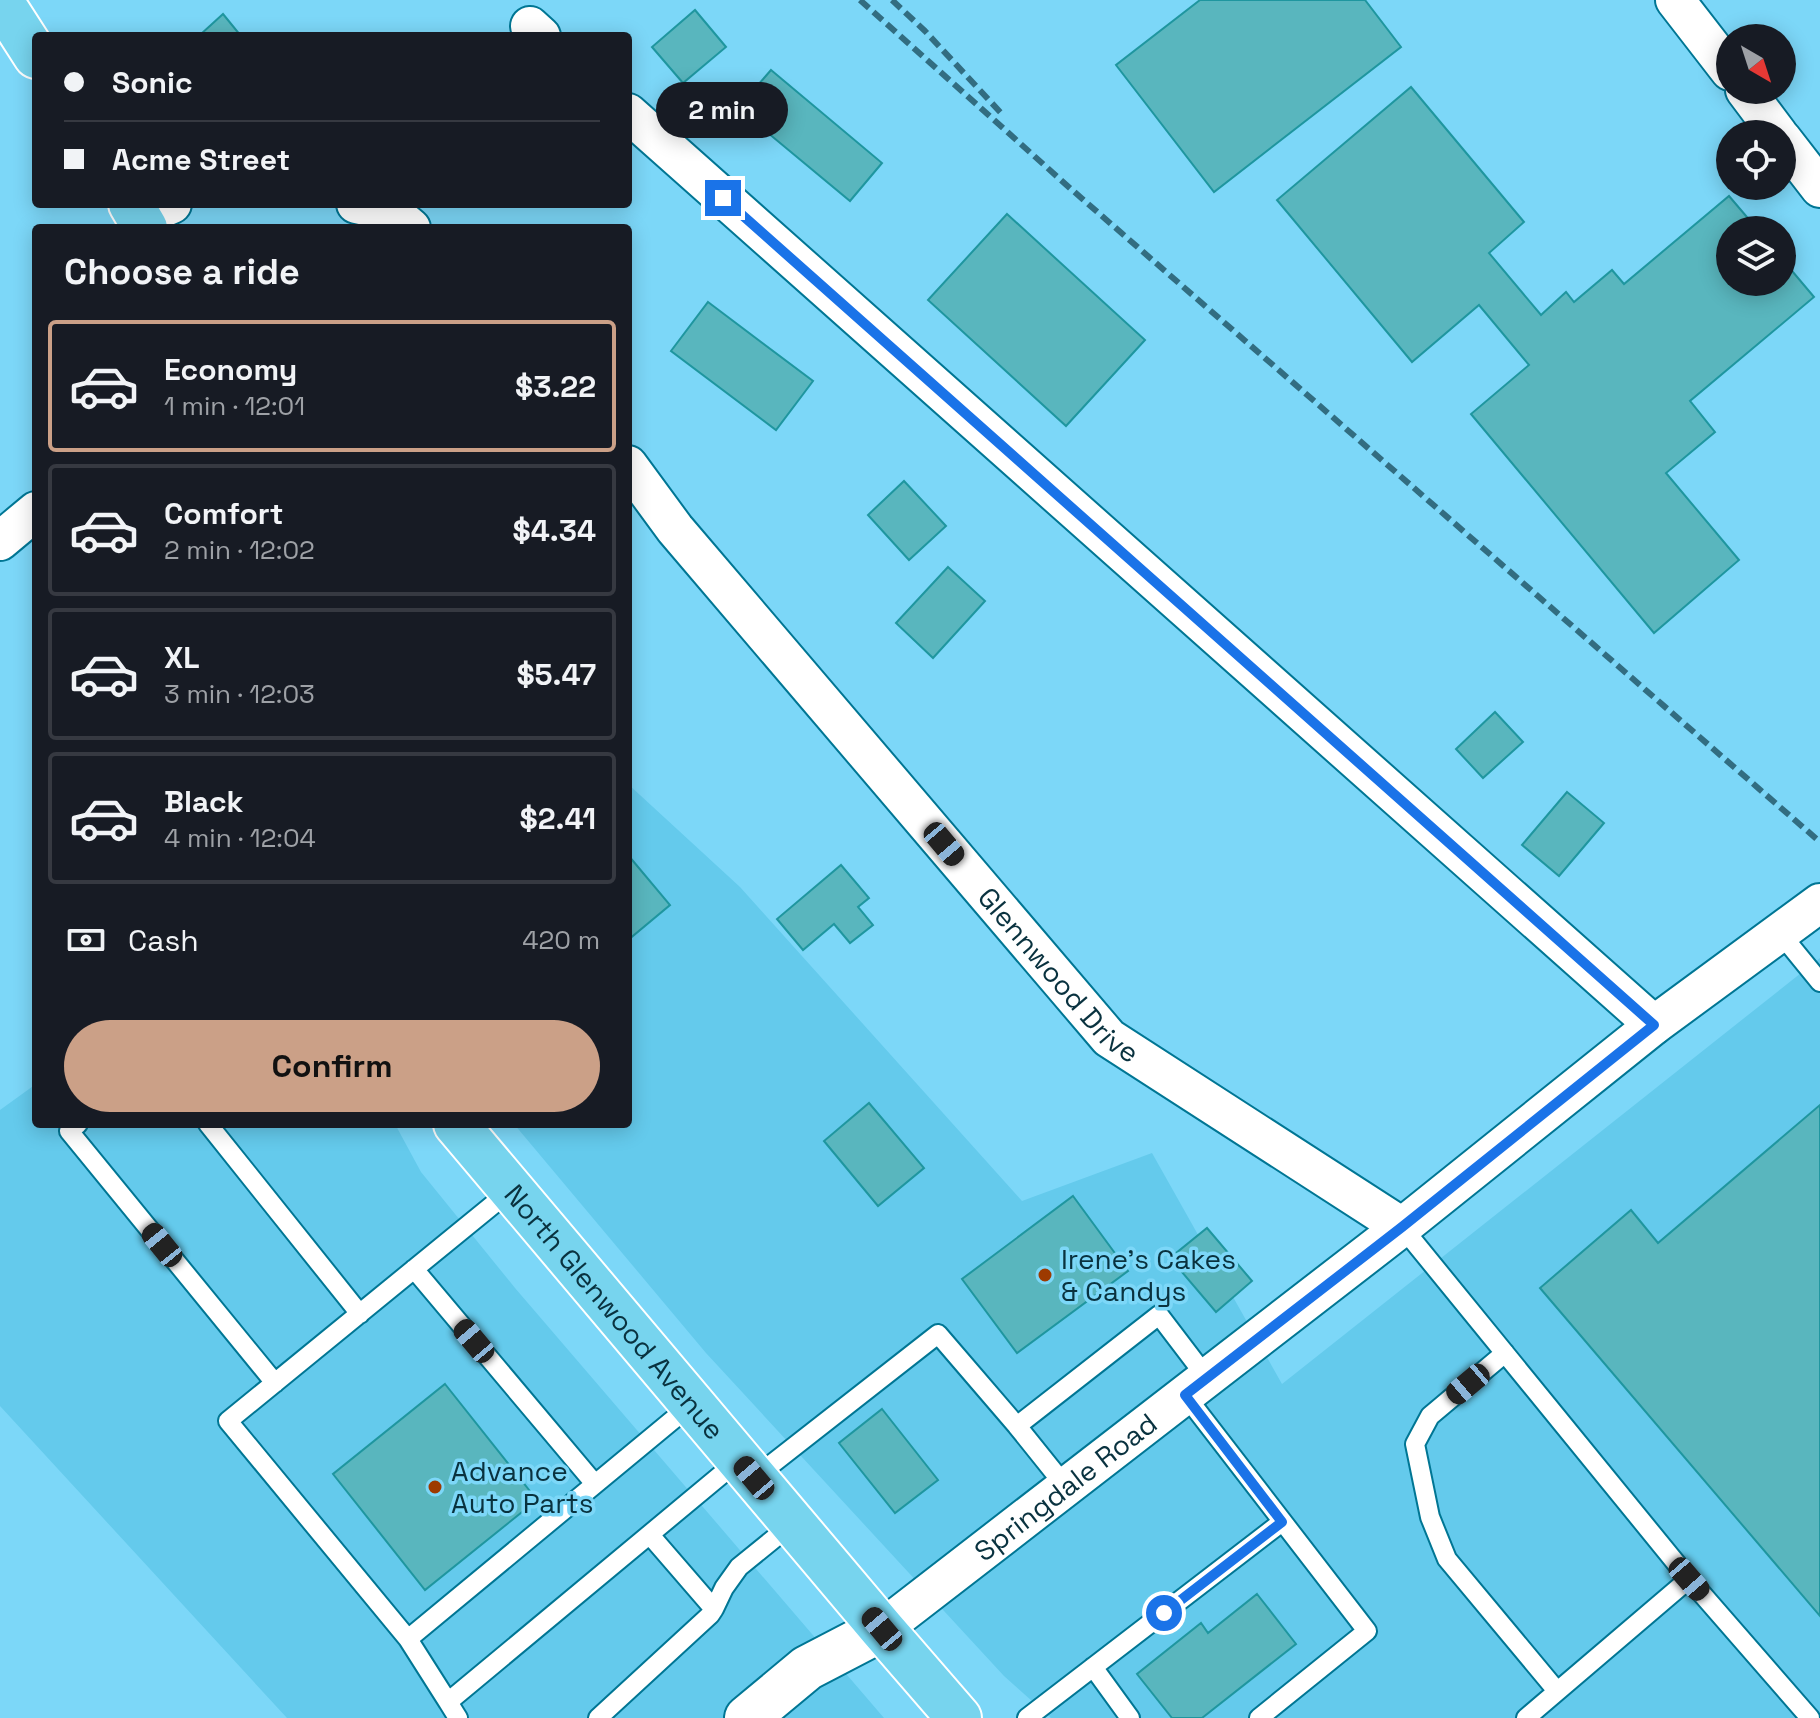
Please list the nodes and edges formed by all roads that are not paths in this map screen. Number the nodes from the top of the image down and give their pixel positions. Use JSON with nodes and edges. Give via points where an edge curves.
{"nodes":[{"id":1,"x":0,"y":0,"type":"edge"},
{"id":2,"x":1675,"y":0,"type":"edge"},
{"id":3,"x":32,"y":50,"type":"edge"},
{"id":4,"x":1716,"y":53,"type":"edge"},
{"id":5,"x":1756,"y":104,"type":"edge"},
{"id":6,"x":632,"y":117,"type":"edge"},
{"id":7,"x":1768,"y":120,"type":"edge"},
{"id":8,"x":1796,"y":157,"type":"edge"},
{"id":9,"x":1820,"y":188,"type":"edge"},
{"id":10,"x":374,"y":208,"type":"edge"},
{"id":11,"x":406,"y":224,"type":"edge"},
{"id":12,"x":632,"y":470,"type":"edge"},
{"id":13,"x":32,"y":514,"type":"edge"},
{"id":14,"x":0,"y":541,"type":"edge"},
{"id":15,"x":1820,"y":903,"type":"edge"},
{"id":16,"x":1780,"y":933,"type":"junction"},
{"id":17,"x":1820,"y":982,"type":"edge"},
{"id":18,"x":1654,"y":1025,"type":"junction"},
{"id":19,"x":73,"y":1128,"type":"edge"},
{"id":20,"x":211,"y":1128,"type":"edge"},
{"id":21,"x":459,"y":1128,"type":"edge"},
{"id":22,"x":511,"y":1190,"type":"junction"},
{"id":23,"x":1402,"y":1227,"type":"junction"},
{"id":24,"x":414,"y":1269,"type":"junction"},
{"id":25,"x":360,"y":1314,"type":"junction"},
{"id":26,"x":1505,"y":1353,"type":"junction"},
{"id":27,"x":275,"y":1383,"type":"junction"},
{"id":28,"x":1196,"y":1387,"type":"junction"},
{"id":29,"x":692,"y":1404,"type":"junction"},
{"id":30,"x":1017,"y":1426,"type":"junction"},
{"id":31,"x":747,"y":1469,"type":"junction"},
{"id":32,"x":595,"y":1484,"type":"junction"},
{"id":33,"x":1066,"y":1487,"type":"junction"},
{"id":34,"x":1282,"y":1522,"type":"junction"},
{"id":35,"x":792,"y":1524,"type":"junction"},
{"id":36,"x":650,"y":1535,"type":"junction"},
{"id":37,"x":1689,"y":1579,"type":"junction"},
{"id":38,"x":714,"y":1609,"type":"junction"},
{"id":39,"x":882,"y":1629,"type":"junction"},
{"id":40,"x":408,"y":1639,"type":"junction"},
{"id":41,"x":1093,"y":1667,"type":"junction"},
{"id":42,"x":1557,"y":1691,"type":"junction"},
{"id":43,"x":453,"y":1710,"type":"edge"},
{"id":44,"x":946,"y":1710,"type":"edge"},
{"id":45,"x":749,"y":1717,"type":"edge"},
{"id":46,"x":598,"y":1718,"type":"edge"},
{"id":47,"x":1027,"y":1718,"type":"edge"},
{"id":48,"x":1130,"y":1718,"type":"edge"},
{"id":49,"x":1259,"y":1718,"type":"edge"},
{"id":50,"x":1526,"y":1718,"type":"edge"},
{"id":51,"x":1810,"y":1718,"type":"edge"}],
"edges":[{"from":1,"to":3,"type":"main road"},
{"from":2,"to":4,"type":"street"},
{"from":5,"to":7,"type":"street"},
{"from":6,"to":18,"type":"street"},
{"from":8,"to":9,"type":"street"},
{"from":10,"to":11,"type":"street","via":[[392,212]]},
{"from":12,"to":23,"type":"street","name":"Glennwood Drive","via":[[675,529],[1109,1038]]},
{"from":13,"to":14,"type":"street"},
{"from":15,"to":16,"type":"street","name":"Springdale Road"},
{"from":16,"to":17,"type":"lane"},
{"from":16,"to":18,"type":"street","name":"Springdale Road"},
{"from":18,"to":23,"type":"street","name":"Springdale Road"},
{"from":19,"to":27,"type":"lane","via":[[69,1131]]},
{"from":20,"to":25,"type":"lane"},
{"from":21,"to":22,"type":"main road","name":"North Glenwood Avenue"},
{"from":22,"to":24,"type":"lane"},
{"from":22,"to":29,"type":"main road","name":"North Glenwood Avenue"},
{"from":23,"to":26,"type":"lane"},
{"from":23,"to":28,"type":"street","name":"Springdale Road"},
{"from":24,"to":25,"type":"lane"},
{"from":24,"to":32,"type":"lane"},
{"from":25,"to":27,"type":"lane"},
{"from":26,"to":37,"type":"lane"},
{"from":26,"to":42,"type":"lane","via":[[1430,1416],[1415,1444],[1430,1517],[1447,1559]]},
{"from":27,"to":40,"type":"lane","via":[[228,1421]]},
{"from":28,"to":30,"type":"lane","via":[[1159,1315]]},
{"from":28,"to":33,"type":"street","name":"Springdale Road"},
{"from":28,"to":34,"type":"lane"},
{"from":29,"to":31,"type":"main road","name":"North Glenwood Avenue"},
{"from":29,"to":32,"type":"lane"},
{"from":30,"to":31,"type":"lane","via":[[938,1334]]},
{"from":30,"to":33,"type":"lane"},
{"from":31,"to":35,"type":"main road","name":"North Glenwood Avenue"},
{"from":31,"to":36,"type":"lane"},
{"from":32,"to":40,"type":"lane"},
{"from":33,"to":39,"type":"street","name":"Springdale Road"},
{"from":34,"to":41,"type":"lane"},
{"from":34,"to":49,"type":"lane","via":[[1367,1631]]},
{"from":35,"to":38,"type":"lane","via":[[739,1567]]},
{"from":35,"to":39,"type":"main road","name":"North Glenwood Avenue"},
{"from":36,"to":38,"type":"lane"},
{"from":36,"to":43,"type":"lane"},
{"from":37,"to":42,"type":"lane"},
{"from":37,"to":51,"type":"lane"},
{"from":38,"to":46,"type":"lane"},
{"from":39,"to":44,"type":"main road","name":"North Glenwood Avenue"},
{"from":39,"to":45,"type":"street","via":[[807,1668]]},
{"from":40,"to":43,"type":"lane"},
{"from":41,"to":47,"type":"lane"},
{"from":41,"to":48,"type":"lane"},
{"from":42,"to":50,"type":"lane"}]}
